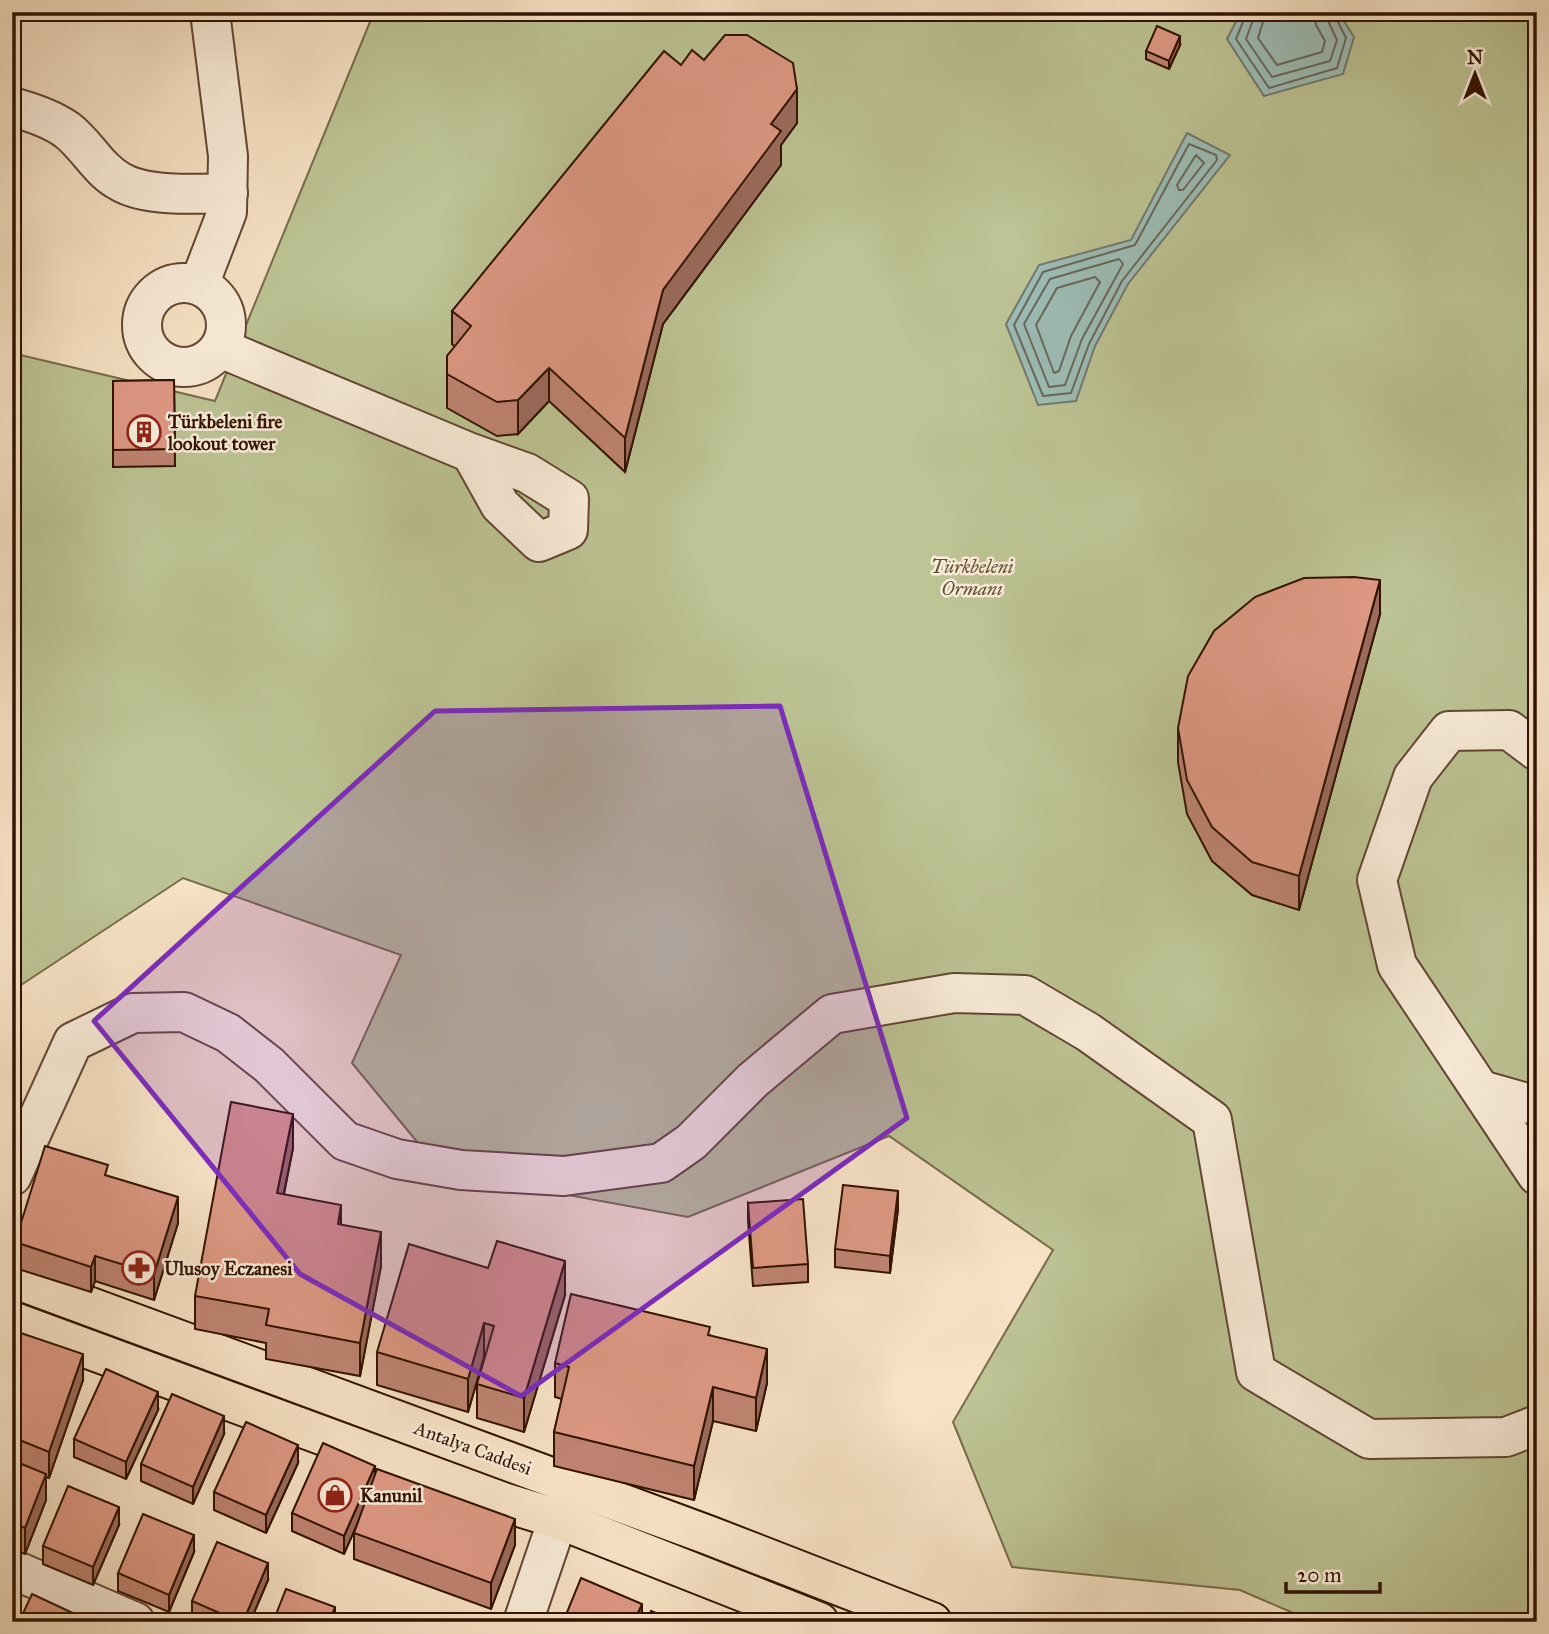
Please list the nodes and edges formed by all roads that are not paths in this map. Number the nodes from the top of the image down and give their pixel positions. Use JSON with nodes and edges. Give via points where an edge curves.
{"nodes":[{"id":1,"x":210,"y":12,"type":"edge"},
{"id":2,"x":12,"y":107,"type":"edge"},
{"id":3,"x":228,"y":193,"type":"junction"},
{"id":4,"x":199,"y":285,"type":"junction"},
{"id":5,"x":220,"y":348,"type":"junction"},
{"id":6,"x":471,"y":453,"type":"dead end"},
{"id":7,"x":1537,"y":751,"type":"edge"},
{"id":8,"x":1480,"y":1090,"type":"junction"},
{"id":9,"x":1537,"y":1106,"type":"edge"},
{"id":10,"x":1537,"y":1175,"type":"edge"},
{"id":11,"x":12,"y":1176,"type":"edge"},
{"id":12,"x":12,"y":1278,"type":"edge"},
{"id":13,"x":12,"y":1321,"type":"edge"},
{"id":14,"x":1537,"y":1424,"type":"edge"},
{"id":15,"x":558,"y":1519,"type":"junction"},
{"id":16,"x":12,"y":1569,"type":"edge"},
{"id":17,"x":135,"y":1622,"type":"edge"},
{"id":18,"x":523,"y":1622,"type":"edge"},
{"id":19,"x":818,"y":1622,"type":"edge"},
{"id":20,"x":932,"y":1622,"type":"edge"}],
"edges":[{"from":1,"to":3,"type":"street","via":[[228,156]]},
{"from":2,"to":3,"type":"street","via":[[38,114],[68,131],[100,167],[128,186],[184,194]]},
{"from":3,"to":4,"type":"street","via":[[227,212]]},
{"from":4,"to":5,"type":"street","via":[[212,293],[226,319]]},
{"from":4,"to":5,"type":"street","via":[[170,285],[157,292],[141,316],[143,338],[155,357],[182,368],[204,362]]},
{"from":5,"to":6,"type":"street"},
{"from":7,"to":8,"type":"street","via":[[1508,730],[1449,731],[1413,777],[1377,880],[1397,965]]},
{"from":8,"to":9,"type":"street"},
{"from":8,"to":10,"type":"street"},
{"from":11,"to":14,"type":"street","via":[[73,1042],[133,1013],[184,1012],[228,1033],[269,1065],[345,1141],[397,1159],[461,1170],[564,1176],[661,1163],[691,1142],[753,1080],[832,1014],[954,993],[1026,995],[1088,1032],[1212,1120],[1256,1372],[1369,1439],[1506,1437]]},
{"from":12,"to":20,"type":"main road","name":"Antalya Caddesi"},
{"from":13,"to":15,"type":"main road","name":"Antalya Caddesi"},
{"from":15,"to":18,"type":"street"},
{"from":15,"to":19,"type":"main road","name":"Antalya Caddesi"},
{"from":16,"to":17,"type":"street"}]}
